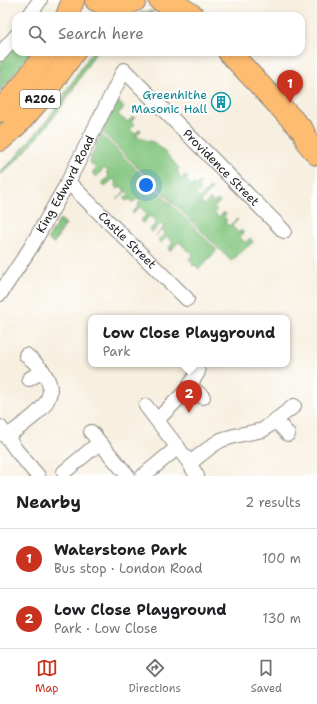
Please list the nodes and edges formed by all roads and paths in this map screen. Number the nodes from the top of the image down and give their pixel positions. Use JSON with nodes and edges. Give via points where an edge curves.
{"nodes":[{"id":1,"x":40,"y":0,"type":"edge"},
{"id":2,"x":73,"y":0,"type":"edge"},
{"id":3,"x":96,"y":0,"type":"edge"},
{"id":4,"x":160,"y":0,"type":"edge"},
{"id":5,"x":189,"y":0,"type":"edge"},
{"id":6,"x":121,"y":7,"type":"edge"},
{"id":7,"x":32,"y":12,"type":"edge"},
{"id":8,"x":68,"y":12,"type":"edge"},
{"id":9,"x":187,"y":12,"type":"edge"},
{"id":10,"x":196,"y":12,"type":"edge"},
{"id":11,"x":12,"y":40,"type":"edge"},
{"id":12,"x":0,"y":54,"type":"edge"},
{"id":13,"x":44,"y":56,"type":"edge"},
{"id":14,"x":71,"y":56,"type":"edge"},
{"id":15,"x":233,"y":56,"type":"edge"},
{"id":16,"x":124,"y":70,"type":"joint"},
{"id":17,"x":0,"y":111,"type":"edge"},
{"id":18,"x":310,"y":134,"type":"edge"},
{"id":19,"x":0,"y":140,"type":"edge"},
{"id":20,"x":317,"y":154,"type":"edge"},
{"id":21,"x":68,"y":182,"type":"junction"},
{"id":22,"x":284,"y":231,"type":"dead end"},
{"id":23,"x":0,"y":294,"type":"edge"},
{"id":24,"x":187,"y":299,"type":"dead end"},
{"id":25,"x":26,"y":355,"type":"dead end"},
{"id":26,"x":44,"y":371,"type":"junction"},
{"id":27,"x":198,"y":372,"type":"dead end"},
{"id":28,"x":29,"y":379,"type":"dead end"},
{"id":29,"x":190,"y":386,"type":"junction"},
{"id":30,"x":203,"y":397,"type":"dead end"},
{"id":31,"x":146,"y":406,"type":"dead end"},
{"id":32,"x":294,"y":406,"type":"dead end"},
{"id":33,"x":157,"y":420,"type":"junction"},
{"id":34,"x":276,"y":421,"type":"junction"},
{"id":35,"x":3,"y":432,"type":"edge"},
{"id":36,"x":288,"y":434,"type":"dead end"},
{"id":37,"x":178,"y":447,"type":"junction"},
{"id":38,"x":190,"y":463,"type":"junction"},
{"id":39,"x":64,"y":472,"type":"dead end"},
{"id":40,"x":36,"y":476,"type":"edge"},
{"id":41,"x":128,"y":476,"type":"edge"},
{"id":42,"x":143,"y":476,"type":"edge"},
{"id":43,"x":197,"y":476,"type":"edge"}],
"edges":[{"from":1,"to":7,"type":"street"},
{"from":2,"to":8,"type":"main road"},
{"from":3,"to":6,"type":"main road"},
{"from":4,"to":9,"type":"main road"},
{"from":5,"to":10,"type":"main road"},
{"from":11,"to":12,"type":"street"},
{"from":13,"to":17,"type":"main road","number":"A206"},
{"from":14,"to":19,"type":"main road","number":"A206","via":[[44,94]]},
{"from":15,"to":18,"type":"main road"},
{"from":16,"to":21,"type":"street","name":"King Edward Road"},
{"from":16,"to":22,"type":"street","name":"Providence Street"},
{"from":18,"to":20,"type":"main road","via":[[308,143]]},
{"from":21,"to":23,"type":"street","name":"King Edward Road","via":[[31,247]]},
{"from":21,"to":24,"type":"street","name":"Castle Street"},
{"from":25,"to":26,"type":"street"},
{"from":26,"to":28,"type":"street"},
{"from":26,"to":35,"type":"street","via":[[50,396],[42,409]]},
{"from":27,"to":29,"type":"street"},
{"from":29,"to":30,"type":"street"},
{"from":29,"to":33,"type":"street"},
{"from":31,"to":33,"type":"street"},
{"from":32,"to":34,"type":"street"},
{"from":33,"to":37,"type":"street"},
{"from":34,"to":36,"type":"street"},
{"from":34,"to":38,"type":"street","via":[[259,432],[219,441]]},
{"from":35,"to":40,"type":"street"},
{"from":37,"to":38,"type":"street"},
{"from":37,"to":42,"type":"street"},
{"from":38,"to":43,"type":"street"},
{"from":39,"to":41,"type":"street","via":[[95,437]]}]}
